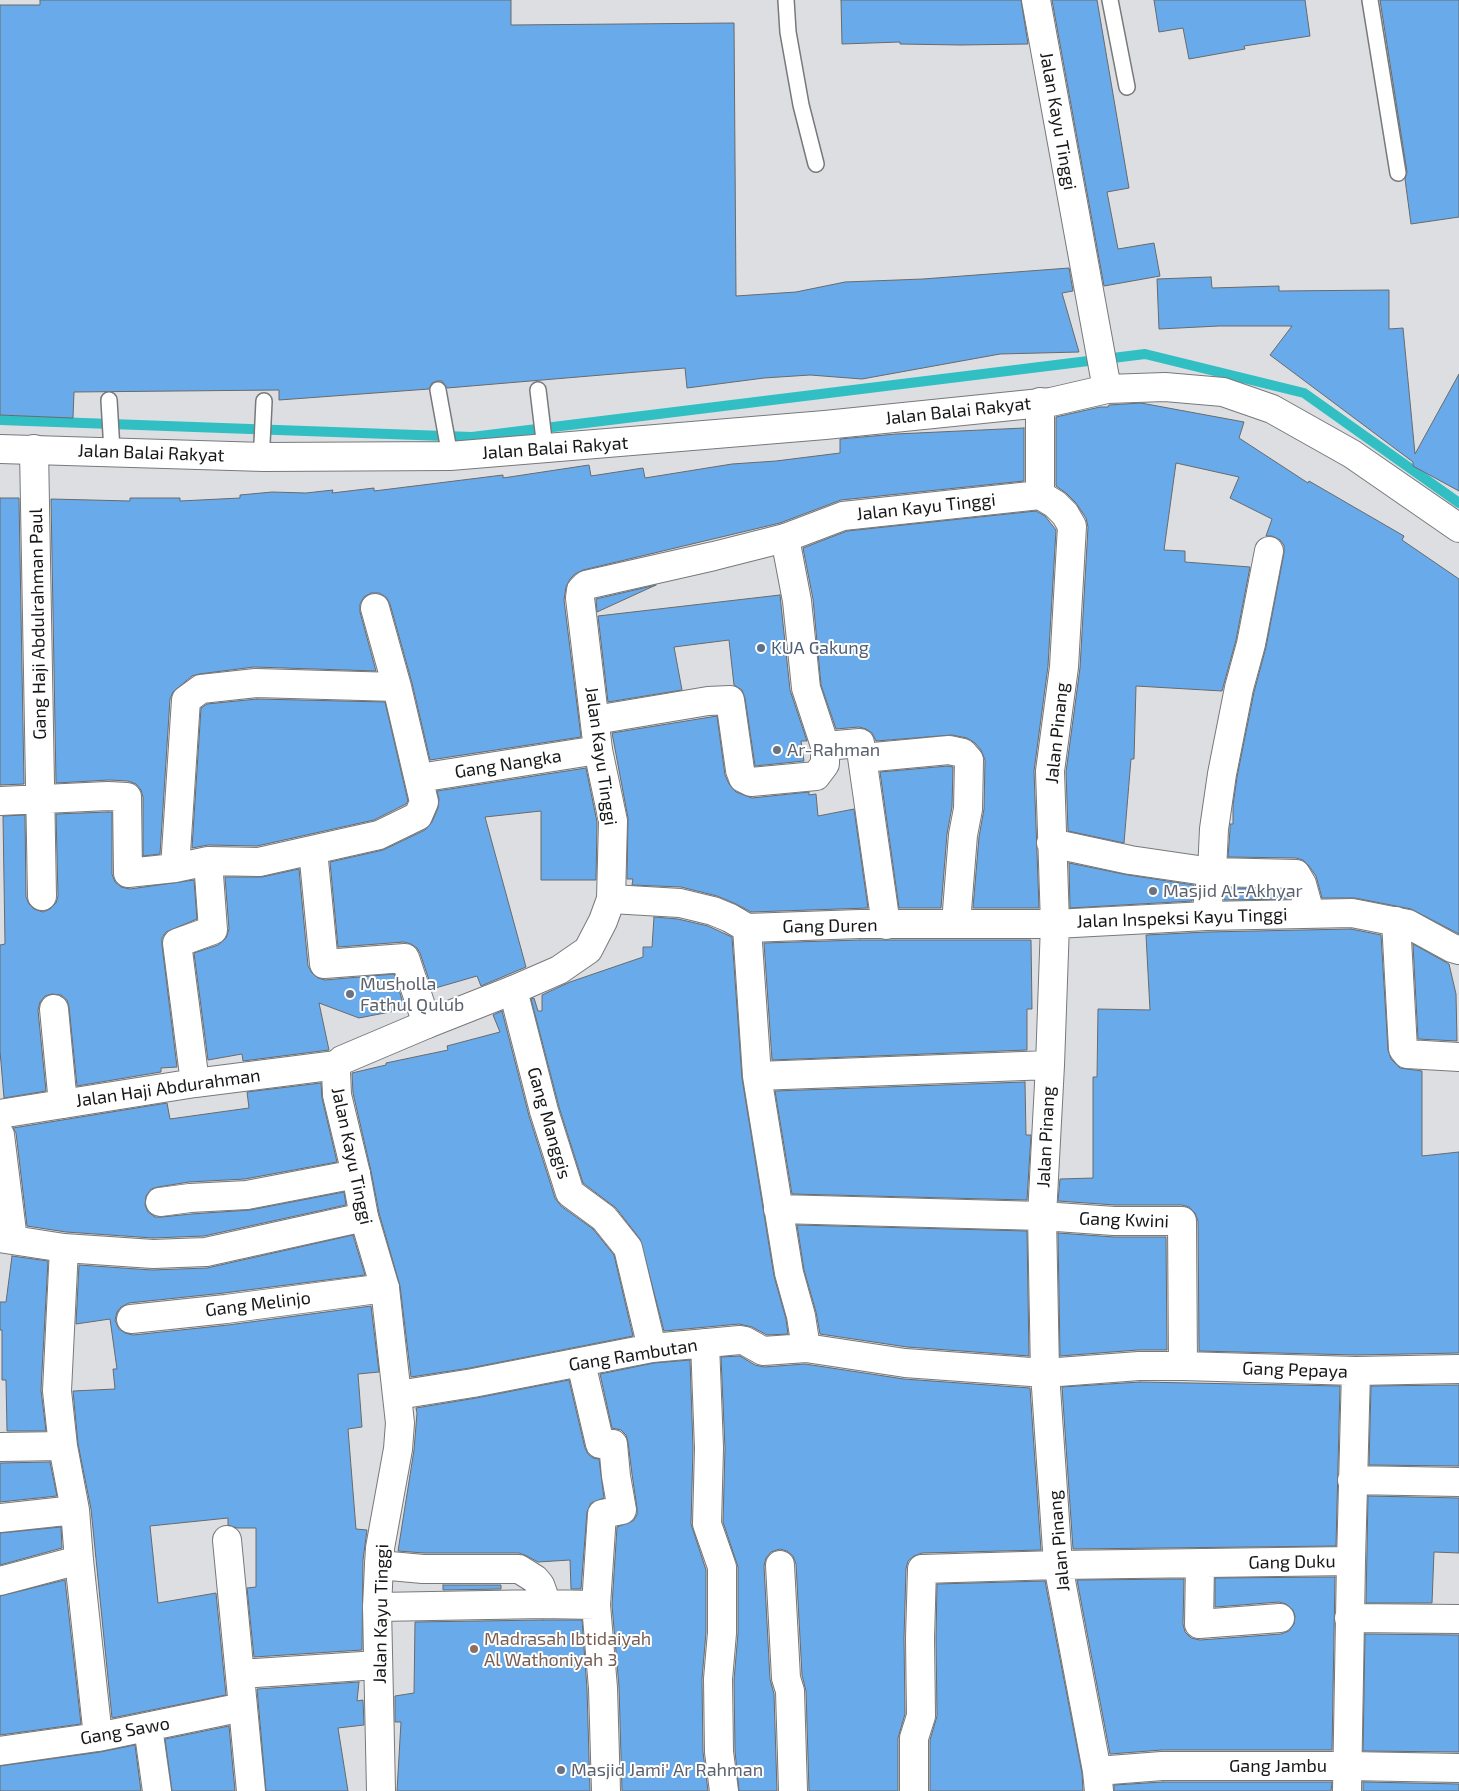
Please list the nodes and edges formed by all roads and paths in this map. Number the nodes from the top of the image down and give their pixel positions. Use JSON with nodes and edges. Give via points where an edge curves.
{"nodes":[{"id":1,"x":786,"y":0,"type":"edge"},
{"id":2,"x":1036,"y":0,"type":"edge"},
{"id":3,"x":1110,"y":0,"type":"edge"},
{"id":4,"x":1370,"y":0,"type":"edge"},
{"id":5,"x":1127,"y":87,"type":"dead end"},
{"id":6,"x":816,"y":164,"type":"dead end"},
{"id":7,"x":1398,"y":173,"type":"dead end"},
{"id":8,"x":1105,"y":382,"type":"junction"},
{"id":9,"x":439,"y":395,"type":"dead end"},
{"id":10,"x":539,"y":397,"type":"dead end"},
{"id":11,"x":1040,"y":402,"type":"junction"},
{"id":12,"x":109,"y":406,"type":"dead end"},
{"id":13,"x":264,"y":409,"type":"dead end"},
{"id":14,"x":112,"y":441,"type":"junction"},
{"id":15,"x":544,"y":441,"type":"junction"},
{"id":16,"x":448,"y":448,"type":"junction"},
{"id":17,"x":34,"y":449,"type":"junction"},
{"id":18,"x":0,"y":450,"type":"edge"},
{"id":19,"x":263,"y":450,"type":"junction"},
{"id":20,"x":1040,"y":495,"type":"junction"},
{"id":21,"x":1459,"y":528,"type":"edge"},
{"id":22,"x":785,"y":538,"type":"junction"},
{"id":23,"x":1269,"y":551,"type":"dead end"},
{"id":24,"x":375,"y":608,"type":"dead end"},
{"id":25,"x":397,"y":688,"type":"junction"},
{"id":26,"x":595,"y":720,"type":"junction"},
{"id":27,"x":825,"y":746,"type":"junction"},
{"id":28,"x":598,"y":750,"type":"junction"},
{"id":29,"x":863,"y":758,"type":"junction"},
{"id":30,"x":419,"y":778,"type":"junction"},
{"id":31,"x":41,"y":800,"type":"junction"},
{"id":32,"x":0,"y":801,"type":"edge"},
{"id":33,"x":1051,"y":843,"type":"junction"},
{"id":34,"x":312,"y":850,"type":"junction"},
{"id":35,"x":208,"y":862,"type":"junction"},
{"id":36,"x":175,"y":868,"type":"junction"},
{"id":37,"x":1212,"y":872,"type":"junction"},
{"id":38,"x":42,"y":896,"type":"dead end"},
{"id":39,"x":611,"y":899,"type":"junction"},
{"id":40,"x":1310,"y":913,"type":"junction"},
{"id":41,"x":1206,"y":916,"type":"junction"},
{"id":42,"x":1396,"y":921,"type":"junction"},
{"id":43,"x":956,"y":923,"type":"junction"},
{"id":44,"x":1055,"y":924,"type":"junction"},
{"id":45,"x":886,"y":925,"type":"junction"},
{"id":46,"x":747,"y":928,"type":"junction"},
{"id":47,"x":1459,"y":950,"type":"edge"},
{"id":48,"x":513,"y":990,"type":"junction"},
{"id":49,"x":54,"y":1009,"type":"dead end"},
{"id":50,"x":427,"y":1024,"type":"junction"},
{"id":51,"x":1459,"y":1057,"type":"edge"},
{"id":52,"x":337,"y":1065,"type":"junction"},
{"id":53,"x":1050,"y":1065,"type":"junction"},
{"id":54,"x":757,"y":1076,"type":"junction"},
{"id":55,"x":195,"y":1083,"type":"junction"},
{"id":56,"x":63,"y":1104,"type":"junction"},
{"id":57,"x":0,"y":1114,"type":"edge"},
{"id":58,"x":0,"y":1136,"type":"edge"},
{"id":59,"x":356,"y":1174,"type":"junction"},
{"id":60,"x":160,"y":1202,"type":"dead end"},
{"id":61,"x":778,"y":1210,"type":"junction"},
{"id":62,"x":1042,"y":1216,"type":"junction"},
{"id":63,"x":364,"y":1217,"type":"junction"},
{"id":64,"x":7,"y":1239,"type":"edge"},
{"id":65,"x":64,"y":1248,"type":"junction"},
{"id":66,"x":385,"y":1288,"type":"junction"},
{"id":67,"x":131,"y":1319,"type":"dead end"},
{"id":68,"x":705,"y":1343,"type":"junction"},
{"id":69,"x":652,"y":1348,"type":"junction"},
{"id":70,"x":806,"y":1348,"type":"junction"},
{"id":71,"x":581,"y":1363,"type":"junction"},
{"id":72,"x":1183,"y":1366,"type":"junction"},
{"id":73,"x":1459,"y":1369,"type":"edge"},
{"id":74,"x":1356,"y":1371,"type":"junction"},
{"id":75,"x":1045,"y":1373,"type":"junction"},
{"id":76,"x":398,"y":1395,"type":"junction"},
{"id":77,"x":63,"y":1446,"type":"junction"},
{"id":78,"x":0,"y":1447,"type":"edge"},
{"id":79,"x":1352,"y":1480,"type":"junction"},
{"id":80,"x":1459,"y":1482,"type":"edge"},
{"id":81,"x":75,"y":1510,"type":"junction"},
{"id":82,"x":0,"y":1518,"type":"edge"},
{"id":83,"x":227,"y":1540,"type":"dead end"},
{"id":84,"x":79,"y":1560,"type":"junction"},
{"id":85,"x":1350,"y":1561,"type":"junction"},
{"id":86,"x":1200,"y":1563,"type":"junction"},
{"id":87,"x":379,"y":1565,"type":"junction"},
{"id":88,"x":780,"y":1565,"type":"dead end"},
{"id":89,"x":1058,"y":1566,"type":"junction"},
{"id":90,"x":0,"y":1581,"type":"edge"},
{"id":91,"x":543,"y":1604,"type":"junction"},
{"id":92,"x":596,"y":1605,"type":"junction"},
{"id":93,"x":378,"y":1607,"type":"junction"},
{"id":94,"x":1280,"y":1618,"type":"dead end"},
{"id":95,"x":1349,"y":1618,"type":"junction"},
{"id":96,"x":1459,"y":1619,"type":"edge"},
{"id":97,"x":378,"y":1665,"type":"junction"},
{"id":98,"x":240,"y":1674,"type":"junction"},
{"id":99,"x":243,"y":1707,"type":"junction"},
{"id":100,"x":148,"y":1727,"type":"junction"},
{"id":101,"x":98,"y":1736,"type":"junction"},
{"id":102,"x":3,"y":1750,"type":"edge"},
{"id":103,"x":1459,"y":1768,"type":"edge"},
{"id":104,"x":1348,"y":1778,"type":"edge"},
{"id":105,"x":1098,"y":1781,"type":"edge"},
{"id":106,"x":157,"y":1791,"type":"edge"},
{"id":107,"x":251,"y":1791,"type":"edge"},
{"id":108,"x":381,"y":1791,"type":"edge"},
{"id":109,"x":606,"y":1791,"type":"edge"},
{"id":110,"x":724,"y":1791,"type":"edge"},
{"id":111,"x":793,"y":1791,"type":"edge"},
{"id":112,"x":914,"y":1791,"type":"edge"}],
"edges":[{"from":1,"to":6,"type":"lane","via":[[788,32],[801,105]]},
{"from":2,"to":8,"type":"street","name":"Jalan Kayu Tinggi"},
{"from":3,"to":5,"type":"lane"},
{"from":4,"to":7,"type":"lane"},
{"from":8,"to":11,"type":"street","name":"Jalan Balai Rakyat","via":[[1051,402]]},
{"from":8,"to":21,"type":"street","via":[[1223,392],[1272,409],[1352,454]]},
{"from":9,"to":16,"type":"lane"},
{"from":10,"to":15,"type":"lane"},
{"from":11,"to":15,"type":"street","name":"Jalan Balai Rakyat","via":[[816,426]]},
{"from":11,"to":20,"type":"street"},
{"from":12,"to":14,"type":"lane"},
{"from":13,"to":19,"type":"lane"},
{"from":14,"to":17,"type":"street","name":"Jalan Balai Rakyat"},
{"from":14,"to":19,"type":"street","name":"Jalan Balai Rakyat"},
{"from":15,"to":16,"type":"street","name":"Jalan Balai Rakyat"},
{"from":16,"to":19,"type":"street","name":"Jalan Balai Rakyat"},
{"from":17,"to":18,"type":"street","name":"Jalan Balai Rakyat"},
{"from":17,"to":31,"type":"street","name":"Gang Haji Abdulrahman Paul"},
{"from":20,"to":22,"type":"street","name":"Jalan Kayu Tinggi","via":[[843,516]]},
{"from":20,"to":33,"type":"street","name":"Jalan Pinang","via":[[1055,504],[1072,526],[1064,667],[1050,772]]},
{"from":22,"to":26,"type":"street","name":"Jalan Kayu Tinggi","via":[[586,585],[580,598]]},
{"from":22,"to":27,"type":"street","via":[[797,601],[806,688]]},
{"from":23,"to":37,"type":"street","via":[[1222,774]]},
{"from":24,"to":25,"type":"street"},
{"from":25,"to":30,"type":"street"},
{"from":25,"to":36,"type":"street","via":[[256,683],[201,689],[186,700]]},
{"from":26,"to":27,"type":"street","via":[[730,700],[740,770],[743,778],[751,782],[816,776],[825,764]]},
{"from":26,"to":28,"type":"street","name":"Jalan Kayu Tinggi"},
{"from":27,"to":29,"type":"street","via":[[860,743]]},
{"from":28,"to":30,"type":"street","name":"Gang Nangka"},
{"from":28,"to":39,"type":"street","name":"Jalan Kayu Tinggi","via":[[613,821]]},
{"from":29,"to":43,"type":"street","via":[[950,750],[963,753],[969,760],[968,809]]},
{"from":29,"to":45,"type":"street"},
{"from":30,"to":34,"type":"street","via":[[424,802],[418,816],[379,835]]},
{"from":31,"to":32,"type":"street"},
{"from":31,"to":36,"type":"street","via":[[127,797],[128,873]]},
{"from":31,"to":38,"type":"street","name":"Gang Haji Abdulrahman Paul"},
{"from":33,"to":37,"type":"street","via":[[1130,860]]},
{"from":33,"to":44,"type":"street","name":"Jalan Pinang"},
{"from":34,"to":35,"type":"street","via":[[259,862]]},
{"from":34,"to":50,"type":"street","via":[[324,964],[405,958]]},
{"from":35,"to":36,"type":"street"},
{"from":35,"to":55,"type":"street","via":[[213,930],[177,943]]},
{"from":37,"to":40,"type":"street","via":[[1296,874]]},
{"from":37,"to":41,"type":"street"},
{"from":39,"to":46,"type":"street","via":[[680,903],[713,911]]},
{"from":39,"to":48,"type":"street","name":"Jalan Kayu Tinggi","via":[[588,950],[559,970]]},
{"from":40,"to":41,"type":"street","name":"Jalan Inspeksi Kayu Tinggi"},
{"from":40,"to":42,"type":"street","name":"Jalan Inspeksi Kayu Tinggi","via":[[1352,913]]},
{"from":41,"to":44,"type":"street","name":"Jalan Inspeksi Kayu Tinggi"},
{"from":42,"to":47,"type":"street","name":"Jalan Inspeksi Kayu Tinggi"},
{"from":42,"to":51,"type":"street","via":[[1403,1049],[1407,1054]]},
{"from":43,"to":44,"type":"street","name":"Gang Duren"},
{"from":43,"to":45,"type":"street","name":"Gang Duren"},
{"from":44,"to":53,"type":"street","name":"Jalan Pinang"},
{"from":45,"to":46,"type":"street","name":"Gang Duren"},
{"from":46,"to":54,"type":"street"},
{"from":48,"to":50,"type":"street","name":"Jalan Kayu Tinggi"},
{"from":48,"to":69,"type":"street","name":"Gang Manggis","via":[[544,1111],[570,1194],[604,1218],[628,1248]]},
{"from":49,"to":56,"type":"street"},
{"from":50,"to":52,"type":"street","name":"Jalan Kayu Tinggi"},
{"from":52,"to":55,"type":"street","name":"Jalan Haji Abdurahman"},
{"from":52,"to":59,"type":"street","name":"Jalan Kayu Tinggi","via":[[337,1095]]},
{"from":53,"to":54,"type":"street"},
{"from":53,"to":62,"type":"street","name":"Jalan Pinang"},
{"from":54,"to":61,"type":"street"},
{"from":55,"to":56,"type":"street","name":"Jalan Haji Abdurahman"},
{"from":56,"to":57,"type":"street","name":"Jalan Haji Abdurahman"},
{"from":58,"to":64,"type":"street"},
{"from":59,"to":60,"type":"street","via":[[247,1196]]},
{"from":59,"to":63,"type":"street","name":"Jalan Kayu Tinggi"},
{"from":61,"to":62,"type":"street"},
{"from":61,"to":70,"type":"street"},
{"from":62,"to":72,"type":"street","name":"Gang Kwini","via":[[1182,1221]]},
{"from":62,"to":75,"type":"street","name":"Jalan Pinang"},
{"from":63,"to":65,"type":"street","via":[[206,1252],[153,1254]]},
{"from":63,"to":66,"type":"street","name":"Jalan Kayu Tinggi"},
{"from":64,"to":65,"type":"street"},
{"from":65,"to":77,"type":"street","via":[[57,1390]]},
{"from":66,"to":67,"type":"street","name":"Gang Melinjo"},
{"from":66,"to":76,"type":"street","name":"Jalan Kayu Tinggi"},
{"from":68,"to":69,"type":"street","name":"Gang Rambutan"},
{"from":68,"to":70,"type":"street","name":"Gang Rambutan","via":[[740,1340],[763,1351]]},
{"from":68,"to":110,"type":"street","via":[[709,1448],[707,1524],[722,1567],[718,1679],[719,1752]]},
{"from":69,"to":71,"type":"street","name":"Gang Rambutan"},
{"from":70,"to":75,"type":"street","name":"Gang Rambutan","via":[[905,1363]]},
{"from":71,"to":76,"type":"street","name":"Gang Rambutan"},
{"from":71,"to":92,"type":"street","via":[[600,1444],[613,1444],[622,1510],[602,1514]]},
{"from":72,"to":74,"type":"street","name":"Gang Pepaya"},
{"from":72,"to":75,"type":"street","name":"Gang Pepaya"},
{"from":73,"to":74,"type":"street"},
{"from":74,"to":79,"type":"street","name":"Gang Pepaya"},
{"from":75,"to":89,"type":"street","name":"Jalan Pinang"},
{"from":76,"to":87,"type":"street","name":"Jalan Kayu Tinggi","via":[[398,1449]]},
{"from":77,"to":78,"type":"street"},
{"from":77,"to":81,"type":"street"},
{"from":79,"to":80,"type":"street"},
{"from":79,"to":85,"type":"street","name":"Gang Pepaya"},
{"from":81,"to":82,"type":"street"},
{"from":81,"to":84,"type":"street"},
{"from":83,"to":98,"type":"street"},
{"from":84,"to":90,"type":"street"},
{"from":84,"to":101,"type":"street"},
{"from":85,"to":86,"type":"street","name":"Gang Duku"},
{"from":85,"to":95,"type":"street","name":"Gang Duku"},
{"from":86,"to":89,"type":"street","name":"Gang Duku"},
{"from":86,"to":94,"type":"street","via":[[1199,1624]]},
{"from":87,"to":91,"type":"street","via":[[519,1569],[540,1585]]},
{"from":87,"to":93,"type":"street","name":"Jalan Kayu Tinggi"},
{"from":88,"to":111,"type":"street","via":[[786,1678],[790,1691]]},
{"from":89,"to":105,"type":"street","name":"Jalan Pinang"},
{"from":89,"to":112,"type":"street","name":"Gang Duku","via":[[924,1568],[921,1571],[921,1716],[914,1738]]},
{"from":91,"to":92,"type":"street"},
{"from":91,"to":93,"type":"street"},
{"from":92,"to":109,"type":"street","via":[[603,1688]]},
{"from":93,"to":97,"type":"street","name":"Jalan Kayu Tinggi"},
{"from":95,"to":96,"type":"street"},
{"from":95,"to":104,"type":"street","name":"Gang Duku"},
{"from":97,"to":98,"type":"street"},
{"from":97,"to":108,"type":"street","name":"Jalan Kayu Tinggi"},
{"from":98,"to":99,"type":"street"},
{"from":99,"to":100,"type":"street","name":"Gang Sawo"},
{"from":99,"to":107,"type":"street"},
{"from":100,"to":101,"type":"street","name":"Gang Sawo"},
{"from":100,"to":106,"type":"street"},
{"from":101,"to":102,"type":"street","name":"Gang Sawo"},
{"from":103,"to":104,"type":"street","name":"Gang Jambu"},
{"from":104,"to":105,"type":"street","name":"Gang Jambu","via":[[1162,1766]]}]}
